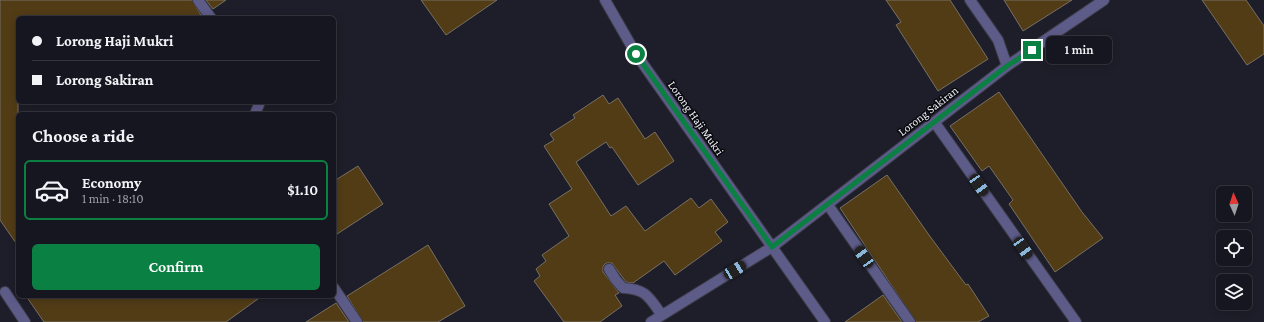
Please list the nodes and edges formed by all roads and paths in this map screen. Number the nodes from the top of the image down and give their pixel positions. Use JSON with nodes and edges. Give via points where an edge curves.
{"nodes":[{"id":1,"x":198,"y":0,"type":"edge"},
{"id":2,"x":605,"y":0,"type":"edge"},
{"id":3,"x":970,"y":0,"type":"edge"},
{"id":4,"x":1104,"y":0,"type":"edge"},
{"id":5,"x":210,"y":16,"type":"edge"},
{"id":6,"x":1007,"y":66,"type":"junction"},
{"id":7,"x":935,"y":123,"type":"junction"},
{"id":8,"x":828,"y":205,"type":"junction"},
{"id":9,"x":772,"y":247,"type":"junction"},
{"id":10,"x":609,"y":269,"type":"dead end"},
{"id":11,"x":336,"y":291,"type":"edge"},
{"id":12,"x":5,"y":292,"type":"dead end"},
{"id":13,"x":661,"y":314,"type":"junction"},
{"id":14,"x":25,"y":322,"type":"edge"},
{"id":15,"x":357,"y":322,"type":"edge"},
{"id":16,"x":651,"y":322,"type":"edge"},
{"id":17,"x":825,"y":322,"type":"edge"},
{"id":18,"x":910,"y":322,"type":"edge"},
{"id":19,"x":1076,"y":322,"type":"edge"}],
"edges":[{"from":1,"to":5,"type":"street"},
{"from":2,"to":9,"type":"street","name":"Lorong Haji Mukri","via":[[636,54]]},
{"from":3,"to":6,"type":"street","via":[[998,40]]},
{"from":4,"to":6,"type":"street","name":"Lorong Sakiran"},
{"from":6,"to":7,"type":"street","name":"Lorong Sakiran"},
{"from":7,"to":8,"type":"street","name":"Lorong Sakiran"},
{"from":7,"to":19,"type":"street"},
{"from":8,"to":9,"type":"street","name":"Lorong Sakiran"},
{"from":8,"to":18,"type":"street"},
{"from":9,"to":13,"type":"street","name":"Lorong Sakiran"},
{"from":9,"to":17,"type":"street","name":"Lorong Haji Mukri"},
{"from":10,"to":13,"type":"street","via":[[623,288],[638,289],[647,294]]},
{"from":11,"to":15,"type":"street"},
{"from":12,"to":14,"type":"street"},
{"from":13,"to":16,"type":"street","name":"Lorong Sakiran"}]}
